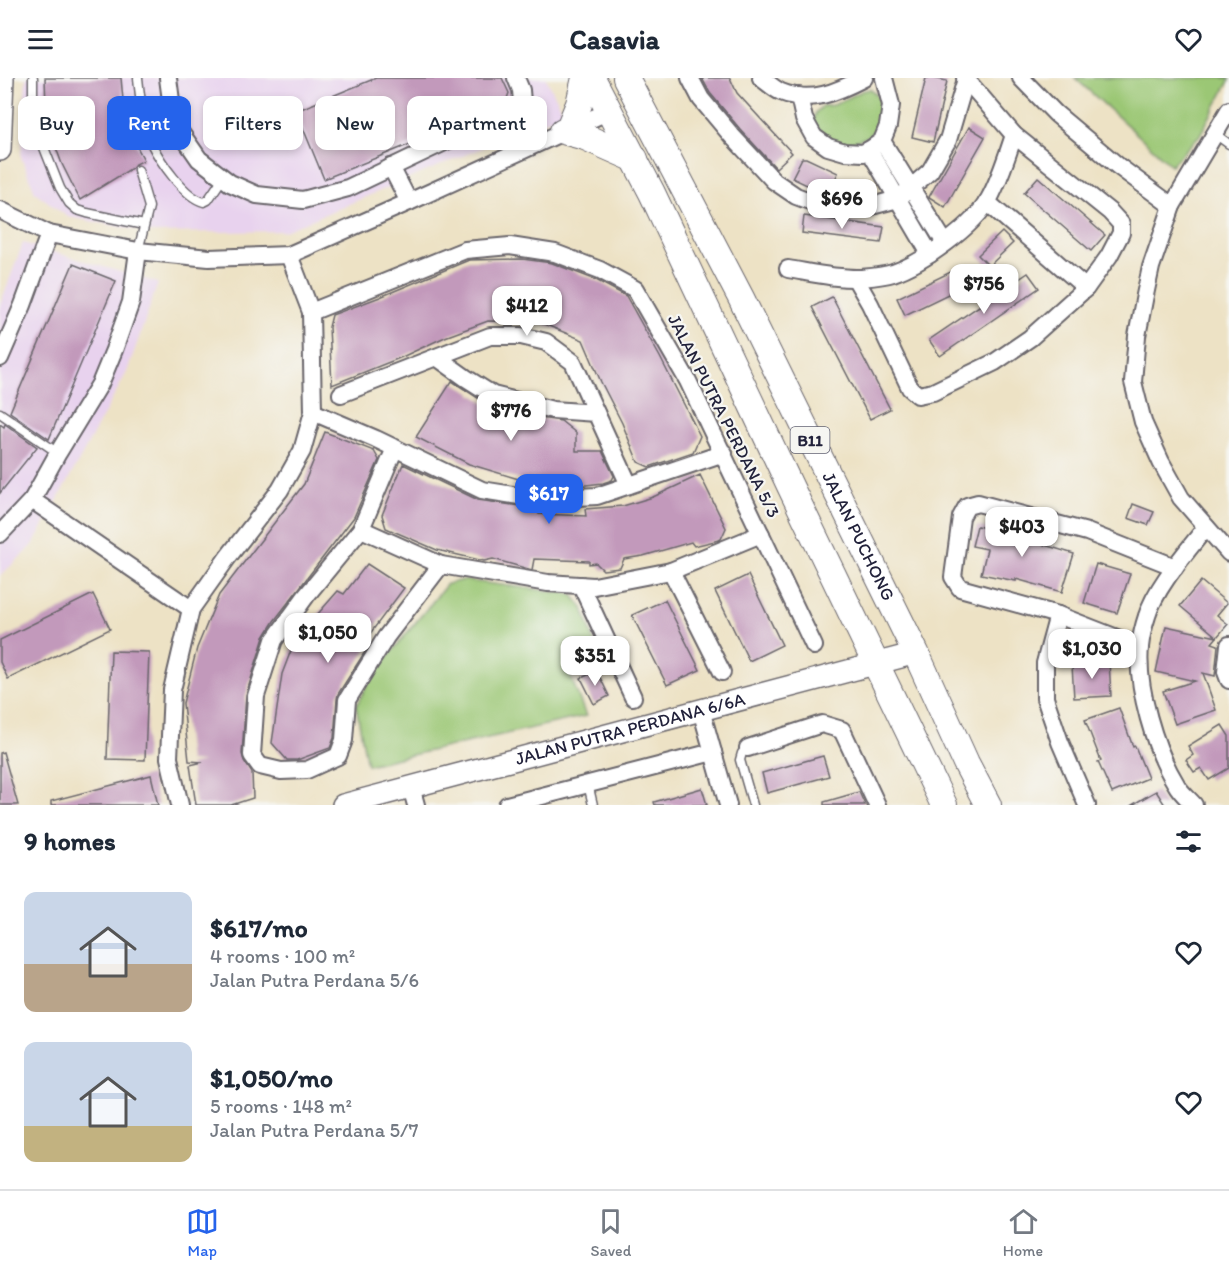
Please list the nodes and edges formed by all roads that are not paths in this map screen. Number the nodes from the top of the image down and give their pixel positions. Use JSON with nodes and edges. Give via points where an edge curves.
{"nodes":[{"id":1,"x":3,"y":78,"type":"edge"},
{"id":2,"x":33,"y":78,"type":"edge"},
{"id":3,"x":138,"y":78,"type":"edge"},
{"id":4,"x":168,"y":78,"type":"edge"},
{"id":5,"x":516,"y":78,"type":"edge"},
{"id":6,"x":585,"y":78,"type":"edge"},
{"id":7,"x":592,"y":78,"type":"edge"},
{"id":8,"x":615,"y":78,"type":"edge"},
{"id":9,"x":626,"y":78,"type":"edge"},
{"id":10,"x":690,"y":78,"type":"edge"},
{"id":11,"x":761,"y":78,"type":"edge"},
{"id":12,"x":864,"y":78,"type":"edge"},
{"id":13,"x":884,"y":78,"type":"edge"},
{"id":14,"x":1021,"y":78,"type":"edge"},
{"id":15,"x":966,"y":79,"type":"edge"},
{"id":16,"x":799,"y":96,"type":"junction"},
{"id":17,"x":1229,"y":110,"type":"edge"},
{"id":18,"x":609,"y":111,"type":"junction"},
{"id":19,"x":566,"y":130,"type":"junction"},
{"id":20,"x":1014,"y":135,"type":"junction"},
{"id":21,"x":1222,"y":139,"type":"edge"},
{"id":22,"x":876,"y":146,"type":"junction"},
{"id":23,"x":0,"y":150,"type":"edge"},
{"id":24,"x":635,"y":159,"type":"junction"},
{"id":25,"x":391,"y":167,"type":"junction"},
{"id":26,"x":138,"y":170,"type":"dead end"},
{"id":27,"x":675,"y":171,"type":"junction"},
{"id":28,"x":223,"y":178,"type":"junction"},
{"id":29,"x":904,"y":193,"type":"junction"},
{"id":30,"x":409,"y":202,"type":"junction"},
{"id":31,"x":987,"y":202,"type":"junction"},
{"id":32,"x":1173,"y":206,"type":"junction"},
{"id":33,"x":0,"y":210,"type":"edge"},
{"id":34,"x":144,"y":225,"type":"junction"},
{"id":35,"x":49,"y":234,"type":"junction"},
{"id":36,"x":945,"y":243,"type":"junction"},
{"id":37,"x":138,"y":251,"type":"junction"},
{"id":38,"x":930,"y":254,"type":"junction"},
{"id":39,"x":289,"y":255,"type":"junction"},
{"id":40,"x":788,"y":269,"type":"dead end"},
{"id":41,"x":855,"y":278,"type":"junction"},
{"id":42,"x":1086,"y":288,"type":"junction"},
{"id":43,"x":311,"y":312,"type":"junction"},
{"id":44,"x":0,"y":358,"type":"edge"},
{"id":45,"x":438,"y":358,"type":"junction"},
{"id":46,"x":341,"y":394,"type":"dead end"},
{"id":47,"x":313,"y":412,"type":"junction"},
{"id":48,"x":596,"y":412,"type":"junction"},
{"id":49,"x":0,"y":413,"type":"edge"},
{"id":50,"x":395,"y":448,"type":"junction"},
{"id":51,"x":58,"y":453,"type":"junction"},
{"id":52,"x":724,"y":453,"type":"junction"},
{"id":53,"x":629,"y":485,"type":"junction"},
{"id":54,"x":32,"y":500,"type":"junction"},
{"id":55,"x":1206,"y":527,"type":"junction"},
{"id":56,"x":361,"y":529,"type":"junction"},
{"id":57,"x":0,"y":534,"type":"edge"},
{"id":58,"x":761,"y":534,"type":"junction"},
{"id":59,"x":1229,"y":553,"type":"edge"},
{"id":60,"x":441,"y":565,"type":"junction"},
{"id":61,"x":1175,"y":567,"type":"junction"},
{"id":62,"x":671,"y":571,"type":"junction"},
{"id":63,"x":581,"y":585,"type":"junction"},
{"id":64,"x":191,"y":609,"type":"junction"},
{"id":65,"x":1058,"y":615,"type":"junction"},
{"id":66,"x":1229,"y":645,"type":"edge"},
{"id":67,"x":814,"y":646,"type":"dead end"},
{"id":68,"x":1140,"y":647,"type":"junction"},
{"id":69,"x":916,"y":653,"type":"junction"},
{"id":70,"x":876,"y":663,"type":"junction"},
{"id":71,"x":722,"y":672,"type":"dead end"},
{"id":72,"x":1229,"y":680,"type":"edge"},
{"id":73,"x":633,"y":697,"type":"dead end"},
{"id":74,"x":701,"y":710,"type":"junction"},
{"id":75,"x":748,"y":748,"type":"joint"},
{"id":76,"x":713,"y":753,"type":"junction"},
{"id":77,"x":588,"y":784,"type":"junction"},
{"id":78,"x":414,"y":796,"type":"edge"},
{"id":79,"x":180,"y":805,"type":"edge"},
{"id":80,"x":343,"y":805,"type":"edge"},
{"id":81,"x":507,"y":805,"type":"edge"},
{"id":82,"x":593,"y":805,"type":"edge"},
{"id":83,"x":728,"y":805,"type":"edge"},
{"id":84,"x":753,"y":805,"type":"edge"},
{"id":85,"x":877,"y":805,"type":"edge"},
{"id":86,"x":944,"y":805,"type":"edge"},
{"id":87,"x":988,"y":805,"type":"edge"},
{"id":88,"x":1087,"y":805,"type":"edge"},
{"id":89,"x":1194,"y":805,"type":"edge"}],
"edges":[{"from":1,"to":23,"type":"street"},
{"from":2,"to":34,"type":"lane","via":[[39,135],[69,203],[87,213]]},
{"from":3,"to":28,"type":"lane","via":[[151,143],[175,181],[204,202]]},
{"from":4,"to":28,"type":"street","via":[[174,123],[199,159]]},
{"from":5,"to":25,"type":"street","via":[[522,102],[516,108]]},
{"from":6,"to":19,"type":"main road","via":[[579,104]]},
{"from":7,"to":18,"type":"main road","number":"B11"},
{"from":8,"to":18,"type":"main road","via":[[619,95]]},
{"from":9,"to":27,"type":"main road","name":"JALAN PUCHONG","number":"B11"},
{"from":10,"to":29,"type":"street","via":[[701,99],[732,136],[774,181],[796,196],[828,208],[864,208]]},
{"from":11,"to":16,"type":"street","via":[[780,91]]},
{"from":12,"to":16,"type":"street","via":[[835,92]]},
{"from":13,"to":22,"type":"street","via":[[891,105],[888,126]]},
{"from":14,"to":32,"type":"street","via":[[1056,114]]},
{"from":15,"to":20,"type":"street"},
{"from":15,"to":29,"type":"street","via":[[948,140],[930,171]]},
{"from":16,"to":22,"type":"street","via":[[804,119],[814,137],[828,147],[863,153]]},
{"from":17,"to":21,"type":"street"},
{"from":18,"to":19,"type":"street"},
{"from":18,"to":24,"type":"main road","number":"B11"},
{"from":18,"to":27,"type":"main road","via":[[639,122],[664,162]]},
{"from":19,"to":24,"type":"main road"},
{"from":19,"to":30,"type":"street"},
{"from":20,"to":31,"type":"street"},
{"from":20,"to":42,"type":"street","via":[[1121,224],[1121,233],[1109,256]]},
{"from":21,"to":32,"type":"street"},
{"from":22,"to":29,"type":"street"},
{"from":24,"to":70,"type":"main road","number":"B11"},
{"from":25,"to":28,"type":"street","via":[[348,188],[303,200],[257,195]]},
{"from":25,"to":30,"type":"street"},
{"from":26,"to":34,"type":"lane","via":[[149,207]]},
{"from":27,"to":69,"type":"main road","name":"JALAN PUCHONG","number":"B11"},
{"from":29,"to":36,"type":"street"},
{"from":29,"to":38,"type":"street"},
{"from":30,"to":39,"type":"street"},
{"from":31,"to":36,"type":"street"},
{"from":31,"to":42,"type":"street"},
{"from":32,"to":55,"type":"street","via":[[1151,267],[1137,336],[1133,382],[1143,422],[1161,462],[1180,498]]},
{"from":33,"to":35,"type":"street"},
{"from":34,"to":37,"type":"lane"},
{"from":35,"to":37,"type":"street"},
{"from":35,"to":44,"type":"street"},
{"from":36,"to":38,"type":"street"},
{"from":37,"to":39,"type":"street","via":[[209,258]]},
{"from":37,"to":51,"type":"street","via":[[130,302],[114,350],[100,384]]},
{"from":38,"to":41,"type":"street","via":[[892,273]]},
{"from":39,"to":43,"type":"street"},
{"from":40,"to":41,"type":"street"},
{"from":41,"to":42,"type":"street","via":[[910,388],[918,395],[933,392],[995,362],[1030,338]]},
{"from":43,"to":47,"type":"street"},
{"from":43,"to":52,"type":"street","name":"JALAN PUTRA PERDANA 5/3","via":[[465,250],[510,246],[555,253],[635,289]]},
{"from":45,"to":46,"type":"street"},
{"from":45,"to":48,"type":"street","via":[[493,395],[553,410]]},
{"from":45,"to":48,"type":"street","via":[[490,336],[521,336],[546,342],[573,362]]},
{"from":47,"to":50,"type":"street"},
{"from":47,"to":64,"type":"street","via":[[302,451],[280,489]]},
{"from":48,"to":53,"type":"street"},
{"from":49,"to":51,"type":"lane"},
{"from":50,"to":53,"type":"street","via":[[482,490],[538,499],[597,496]]},
{"from":50,"to":56,"type":"street"},
{"from":51,"to":54,"type":"street"},
{"from":52,"to":53,"type":"street"},
{"from":52,"to":58,"type":"street","name":"JALAN PUTRA PERDANA 5/3"},
{"from":54,"to":57,"type":"street"},
{"from":54,"to":64,"type":"street"},
{"from":55,"to":59,"type":"street"},
{"from":55,"to":61,"type":"street"},
{"from":56,"to":60,"type":"street"},
{"from":56,"to":60,"type":"street","via":[[274,640],[256,696],[252,755],[260,766],[281,771],[307,770],[338,756],[344,740],[347,700],[386,637]]},
{"from":58,"to":62,"type":"street"},
{"from":58,"to":67,"type":"street","name":"JALAN PUTRA PERDANA 5/3"},
{"from":60,"to":63,"type":"street"},
{"from":61,"to":65,"type":"street","via":[[1087,532],[978,503],[967,506],[961,517],[952,577],[960,588]]},
{"from":61,"to":68,"type":"street","via":[[1147,614]]},
{"from":62,"to":63,"type":"street"},
{"from":62,"to":71,"type":"street"},
{"from":63,"to":73,"type":"street"},
{"from":64,"to":79,"type":"street","via":[[172,690],[169,758]]},
{"from":65,"to":68,"type":"street"},
{"from":65,"to":88,"type":"street","via":[[1045,663],[1045,698]]},
{"from":66,"to":72,"type":"street"},
{"from":68,"to":89,"type":"street","via":[[1148,719],[1177,786]]},
{"from":69,"to":70,"type":"street","name":"JALAN PUTRA PERDANA 6/6A"},
{"from":69,"to":87,"type":"main road","name":"JALAN PUCHONG","number":"B11"},
{"from":70,"to":74,"type":"street","name":"JALAN PUTRA PERDANA 6/6A"},
{"from":70,"to":86,"type":"main road","number":"B11"},
{"from":74,"to":76,"type":"street"},
{"from":74,"to":78,"type":"street","name":"JALAN PUTRA PERDANA 6/6A"},
{"from":75,"to":84,"type":"lane","via":[[740,760]]},
{"from":75,"to":85,"type":"street","via":[[822,724],[842,730]]},
{"from":76,"to":77,"type":"street"},
{"from":76,"to":83,"type":"street"},
{"from":77,"to":81,"type":"street"},
{"from":77,"to":82,"type":"lane"},
{"from":78,"to":80,"type":"street","name":"JALAN PUTRA PERDANA 6/6A"}]}
